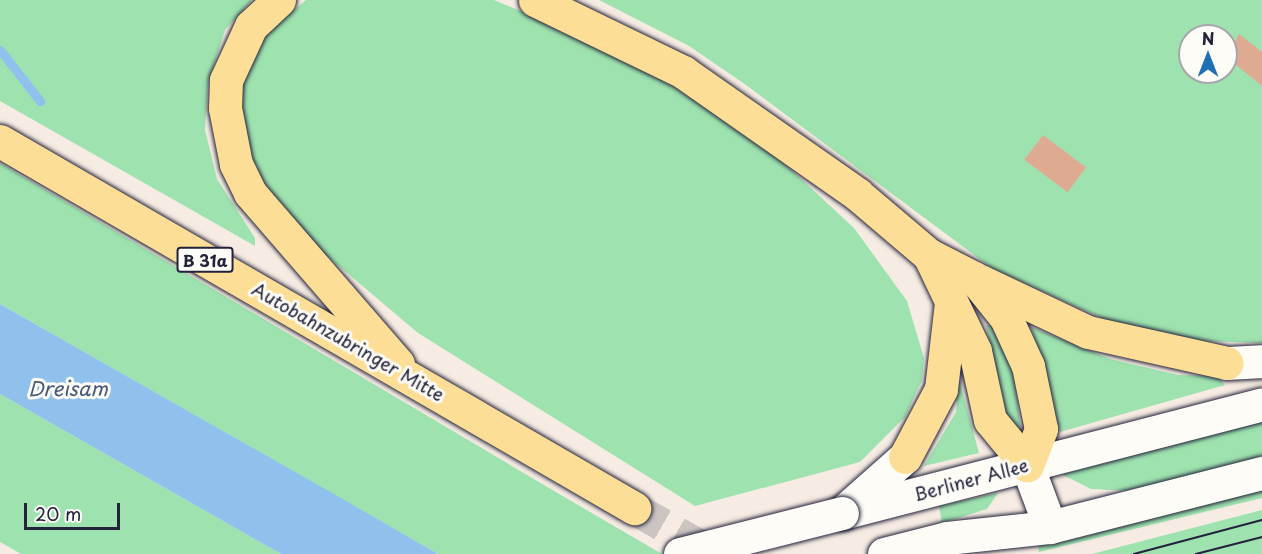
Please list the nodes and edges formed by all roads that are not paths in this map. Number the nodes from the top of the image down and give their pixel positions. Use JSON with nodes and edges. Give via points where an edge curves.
{"nodes":[{"id":1,"x":279,"y":0,"type":"edge"},
{"id":2,"x":535,"y":0,"type":"edge"},
{"id":3,"x":0,"y":141,"type":"edge"},
{"id":4,"x":930,"y":255,"type":"junction"},
{"id":5,"x":974,"y":278,"type":"junction"},
{"id":6,"x":951,"y":301,"type":"junction"},
{"id":7,"x":1262,"y":362,"type":"edge"},
{"id":8,"x":1227,"y":363,"type":"joint"},
{"id":9,"x":411,"y":379,"type":"junction"},
{"id":10,"x":1262,"y":404,"type":"edge"},
{"id":11,"x":905,"y":457,"type":"joint"},
{"id":12,"x":1027,"y":465,"type":"junction"},
{"id":13,"x":1262,"y":473,"type":"edge"},
{"id":14,"x":634,"y":508,"type":"tunnel mouth"},
{"id":15,"x":842,"y":513,"type":"junction"},
{"id":16,"x":1050,"y":527,"type":"junction"},
{"id":17,"x":680,"y":554,"type":"edge"},
{"id":18,"x":884,"y":554,"type":"edge"}],
"edges":[{"from":1,"to":9,"type":"highway","via":[[251,26],[226,80],[225,108],[237,164],[250,193],[321,268]]},
{"from":2,"to":4,"type":"highway","via":[[626,40],[713,91],[857,194]]},
{"from":3,"to":9,"type":"highway","name":"Autobahnzubringer Mitte","number":"B 31a"},
{"from":4,"to":5,"type":"highway"},
{"from":4,"to":6,"type":"highway"},
{"from":5,"to":8,"type":"highway","via":[[1088,332]]},
{"from":5,"to":12,"type":"highway","via":[[1006,318],[1028,366],[1041,429]]},
{"from":6,"to":11,"type":"highway","via":[[941,389]]},
{"from":6,"to":12,"type":"highway","via":[[975,351],[990,420]]},
{"from":7,"to":8,"type":"main road"},
{"from":9,"to":14,"type":"highway","name":"Autobahnzubringer Mitte","number":"B 31a"},
{"from":10,"to":12,"type":"main road","name":"Berliner Allee"},
{"from":11,"to":15,"type":"main road"},
{"from":12,"to":15,"type":"main road","name":"Berliner Allee"},
{"from":12,"to":16,"type":"main road"},
{"from":13,"to":16,"type":"main road"},
{"from":15,"to":17,"type":"main road","name":"Berliner Allee","bridge":true},
{"from":16,"to":18,"type":"main road","via":[[947,538]]}]}
